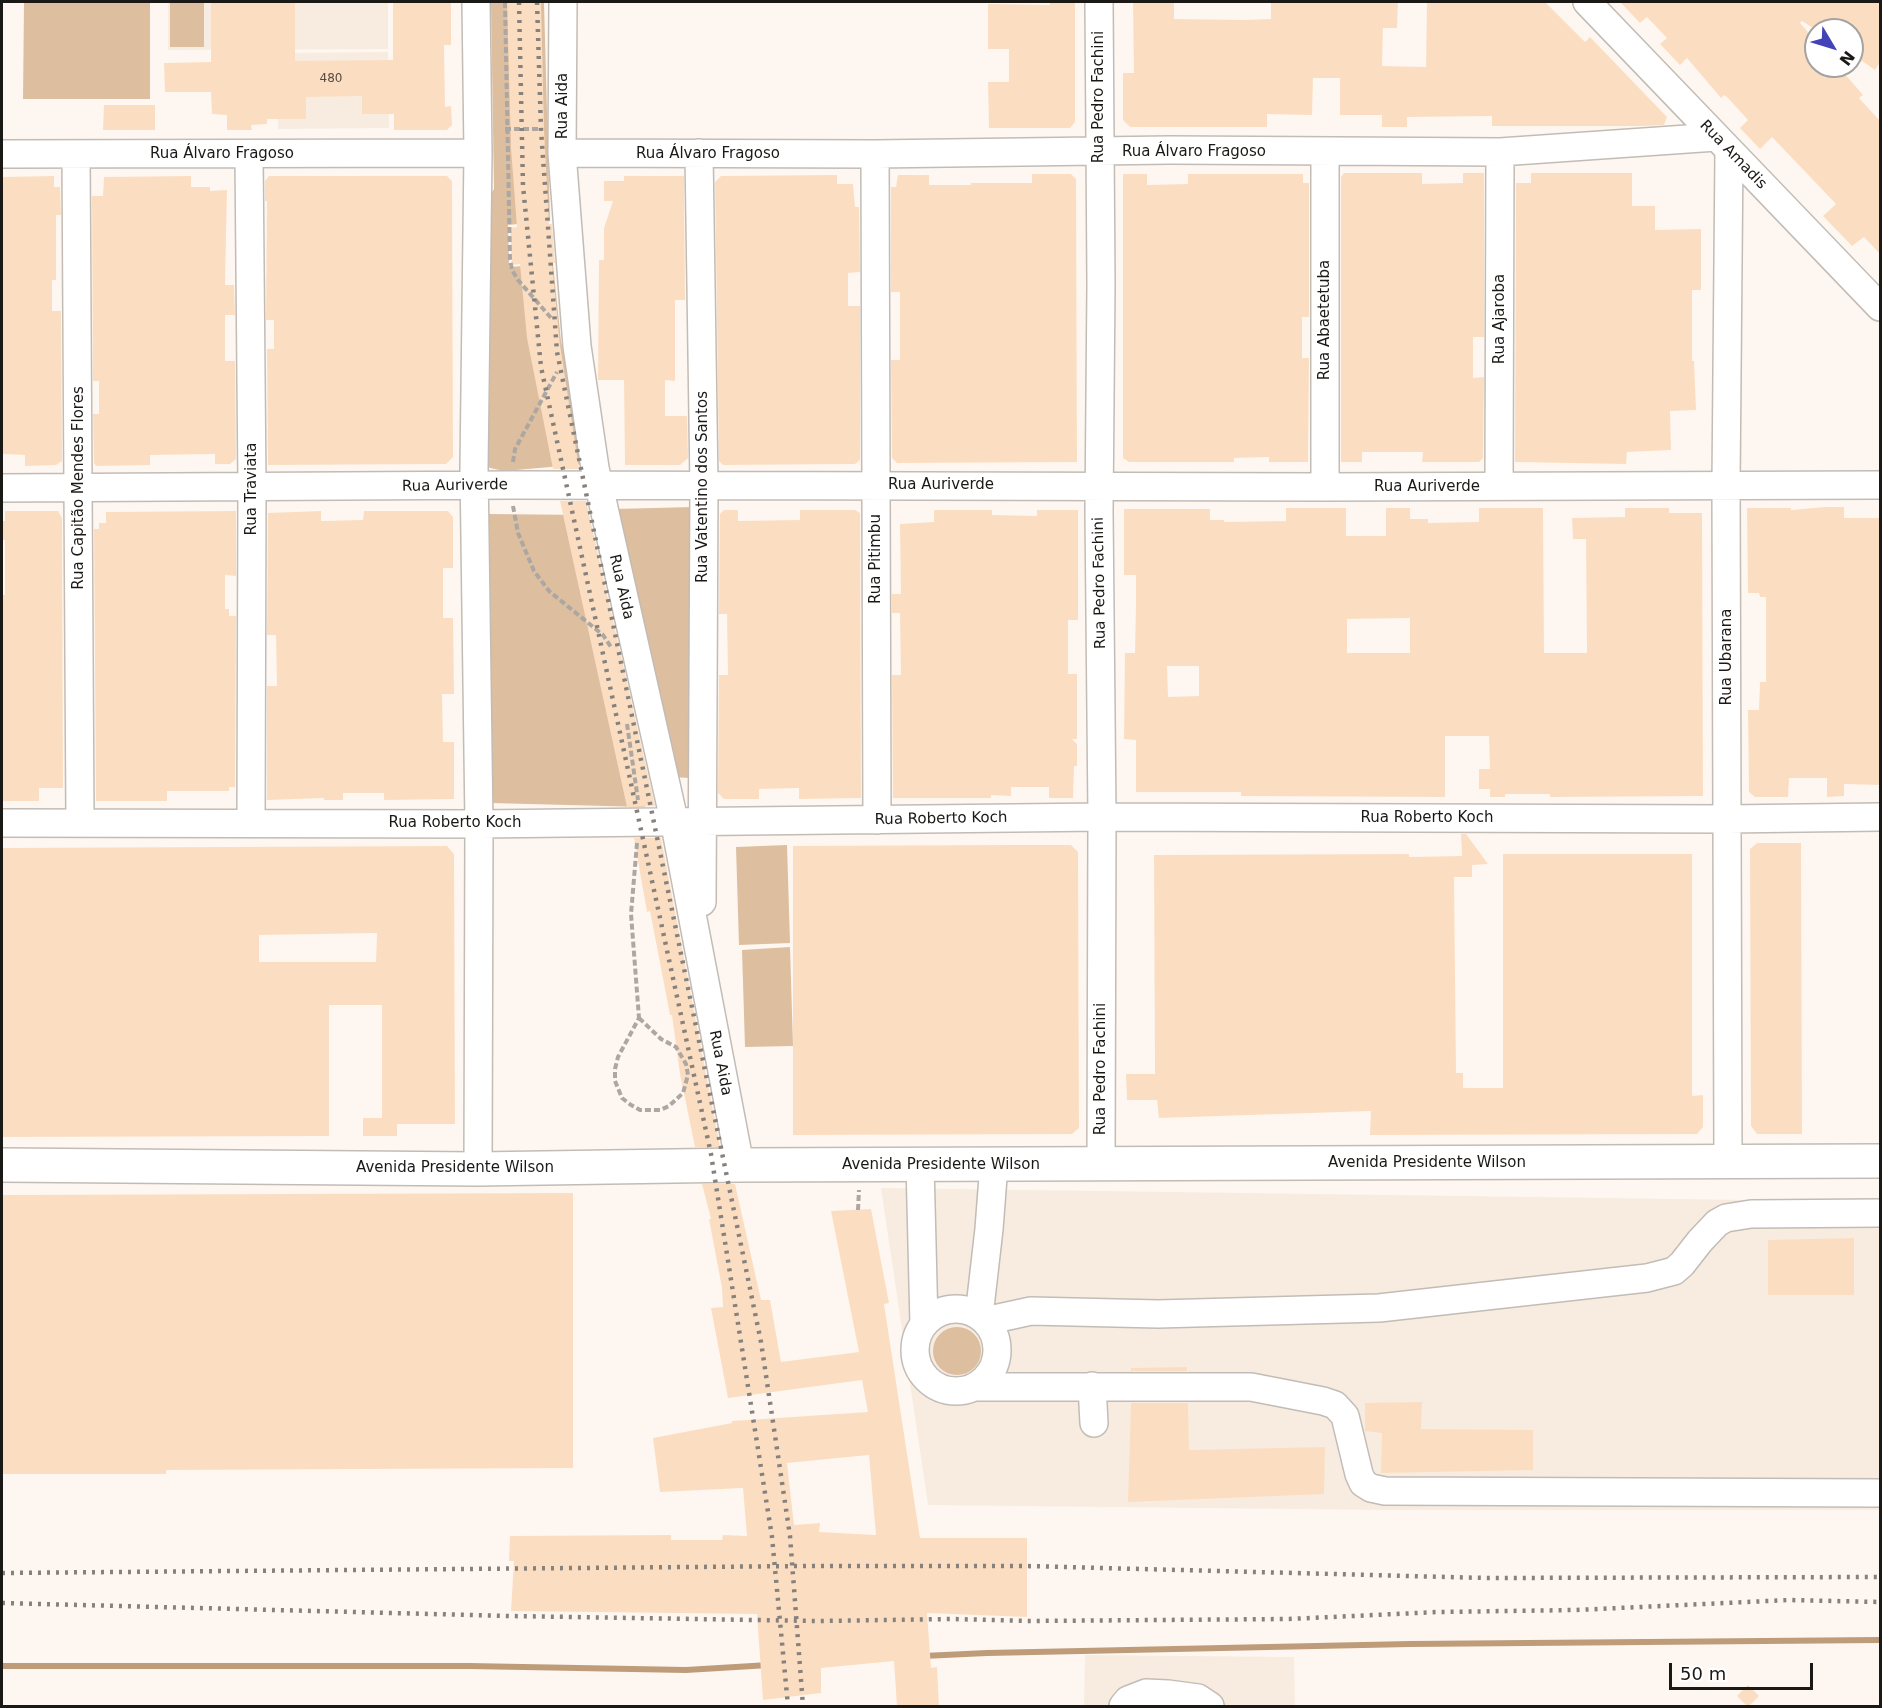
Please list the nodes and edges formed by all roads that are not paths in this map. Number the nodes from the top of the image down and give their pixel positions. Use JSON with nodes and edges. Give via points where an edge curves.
{"nodes":[{"id":1,"x":476,"y":2,"type":"edge"},
{"id":2,"x":563,"y":2,"type":"edge"},
{"id":3,"x":1099,"y":2,"type":"edge"},
{"id":4,"x":1587,"y":2,"type":"edge"},
{"id":5,"x":477,"y":141,"type":"junction"},
{"id":6,"x":563,"y":141,"type":"junction"},
{"id":7,"x":1723,"y":144,"type":"junction"},
{"id":8,"x":1098,"y":152,"type":"junction"},
{"id":9,"x":1324,"y":152,"type":"junction"},
{"id":10,"x":1500,"y":152,"type":"junction"},
{"id":11,"x":699,"y":153,"type":"junction"},
{"id":12,"x":2,"y":154,"type":"edge"},
{"id":13,"x":76,"y":154,"type":"junction"},
{"id":14,"x":249,"y":154,"type":"junction"},
{"id":15,"x":875,"y":154,"type":"junction"},
{"id":16,"x":1762,"y":185,"type":"junction"},
{"id":17,"x":1729,"y":195,"type":"junction"},
{"id":18,"x":1881,"y":307,"type":"edge"},
{"id":19,"x":1726,"y":484,"type":"junction"},
{"id":20,"x":704,"y":485,"type":"junction"},
{"id":21,"x":875,"y":485,"type":"junction"},
{"id":22,"x":1881,"y":485,"type":"edge"},
{"id":23,"x":474,"y":486,"type":"junction"},
{"id":24,"x":598,"y":486,"type":"junction"},
{"id":25,"x":1499,"y":486,"type":"junction"},
{"id":26,"x":252,"y":487,"type":"junction"},
{"id":27,"x":1099,"y":487,"type":"junction"},
{"id":28,"x":1325,"y":487,"type":"junction"},
{"id":29,"x":2,"y":488,"type":"edge"},
{"id":30,"x":79,"y":489,"type":"junction"},
{"id":31,"x":1102,"y":817,"type":"junction"},
{"id":32,"x":1881,"y":817,"type":"edge"},
{"id":33,"x":1727,"y":819,"type":"junction"},
{"id":34,"x":674,"y":820,"type":"junction"},
{"id":35,"x":702,"y":820,"type":"junction"},
{"id":36,"x":877,"y":820,"type":"junction"},
{"id":37,"x":80,"y":822,"type":"junction"},
{"id":38,"x":2,"y":823,"type":"edge"},
{"id":39,"x":251,"y":823,"type":"junction"},
{"id":40,"x":479,"y":824,"type":"junction"},
{"id":41,"x":703,"y":972,"type":"junction"},
{"id":42,"x":1881,"y":1161,"type":"edge"},
{"id":43,"x":1728,"y":1163,"type":"junction"},
{"id":44,"x":920,"y":1164,"type":"junction"},
{"id":45,"x":994,"y":1164,"type":"junction"},
{"id":46,"x":1101,"y":1164,"type":"junction"},
{"id":47,"x":2,"y":1165,"type":"edge"},
{"id":48,"x":740,"y":1165,"type":"junction"},
{"id":49,"x":478,"y":1169,"type":"junction"},
{"id":50,"x":1880,"y":1220,"type":"edge"},
{"id":51,"x":982,"y":1318,"type":"junction"},
{"id":52,"x":924,"y":1324,"type":"junction"},
{"id":53,"x":1092,"y":1386,"type":"junction"},
{"id":54,"x":975,"y":1387,"type":"junction"},
{"id":55,"x":1094,"y":1423,"type":"dead end"},
{"id":56,"x":1881,"y":1493,"type":"edge"},
{"id":57,"x":1123,"y":1707,"type":"edge"},
{"id":58,"x":1210,"y":1707,"type":"edge"}],
"edges":[{"from":1,"to":5,"type":"street"},
{"from":2,"to":6,"type":"street","name":"Rua Aida"},
{"from":3,"to":8,"type":"street","name":"Rua Pedro Fachini"},
{"from":4,"to":7,"type":"street","name":"Rua Amadis"},
{"from":5,"to":14,"type":"street","name":"Rua Álvaro Fragoso"},
{"from":5,"to":23,"type":"street"},
{"from":6,"to":11,"type":"street","name":"Rua Álvaro Fragoso"},
{"from":6,"to":24,"type":"street","name":"Rua Aida","via":[[578,346]]},
{"from":7,"to":10,"type":"street","name":"Rua Álvaro Fragoso"},
{"from":7,"to":16,"type":"street","name":"Rua Amadis"},
{"from":7,"to":17,"type":"street","name":"Rua Ubarana"},
{"from":8,"to":9,"type":"street","name":"Rua Álvaro Fragoso"},
{"from":8,"to":15,"type":"street","name":"Rua Álvaro Fragoso"},
{"from":8,"to":27,"type":"street","name":"Rua Pedro Fachini"},
{"from":9,"to":10,"type":"street","name":"Rua Álvaro Fragoso"},
{"from":9,"to":28,"type":"street","name":"Rua Abaetetuba"},
{"from":10,"to":25,"type":"street","name":"Rua Ajaroba"},
{"from":11,"to":15,"type":"street","name":"Rua Álvaro Fragoso"},
{"from":11,"to":20,"type":"street","name":"Rua Vatentino dos Santos"},
{"from":12,"to":13,"type":"street","name":"Rua Álvaro Fragoso"},
{"from":13,"to":14,"type":"street","name":"Rua Álvaro Fragoso"},
{"from":13,"to":30,"type":"street","name":"Rua Capitão Mendes Flores"},
{"from":14,"to":26,"type":"street","name":"Rua Traviata"},
{"from":15,"to":21,"type":"street","name":"Rua Pitimbu"},
{"from":16,"to":17,"type":"street"},
{"from":16,"to":18,"type":"street","name":"Rua Amadis"},
{"from":17,"to":19,"type":"street","name":"Rua Ubarana"},
{"from":19,"to":22,"type":"street","name":"Rua Auriverde"},
{"from":19,"to":25,"type":"street","name":"Rua Auriverde"},
{"from":19,"to":33,"type":"street","name":"Rua Ubarana"},
{"from":20,"to":21,"type":"street","name":"Rua Auriverde"},
{"from":20,"to":24,"type":"street","name":"Rua Auriverde"},
{"from":20,"to":35,"type":"street","name":"Rua Vatentino dos Santos"},
{"from":21,"to":27,"type":"street","name":"Rua Auriverde"},
{"from":21,"to":36,"type":"street","name":"Rua Pitimbu"},
{"from":23,"to":24,"type":"street","name":"Rua Auriverde"},
{"from":23,"to":26,"type":"street","name":"Rua Auriverde"},
{"from":23,"to":40,"type":"street"},
{"from":24,"to":34,"type":"street","name":"Rua Aida"},
{"from":25,"to":28,"type":"street","name":"Rua Auriverde"},
{"from":26,"to":30,"type":"street","name":"Rua Auriverde"},
{"from":26,"to":39,"type":"street","name":"Rua Traviata"},
{"from":27,"to":28,"type":"street","name":"Rua Auriverde"},
{"from":27,"to":31,"type":"street","name":"Rua Pedro Fachini"},
{"from":29,"to":30,"type":"street","name":"Rua Auriverde"},
{"from":30,"to":37,"type":"street","name":"Rua Capitão Mendes Flores"},
{"from":31,"to":33,"type":"street","name":"Rua Roberto Koch"},
{"from":31,"to":36,"type":"street","name":"Rua Roberto Koch"},
{"from":31,"to":46,"type":"street","name":"Rua Pedro Fachini"},
{"from":32,"to":33,"type":"street","name":"Rua Roberto Koch"},
{"from":33,"to":43,"type":"street","name":"Rua Ubarana"},
{"from":34,"to":35,"type":"street","name":"Rua Roberto Koch"},
{"from":34,"to":40,"type":"street","name":"Rua Roberto Koch"},
{"from":34,"to":41,"type":"street","name":"Rua Aida"},
{"from":35,"to":36,"type":"street","name":"Rua Roberto Koch"},
{"from":35,"to":41,"type":"street","name":"Rua Vatentino dos Santos"},
{"from":37,"to":38,"type":"street","name":"Rua Roberto Koch"},
{"from":37,"to":39,"type":"street","name":"Rua Roberto Koch"},
{"from":39,"to":40,"type":"street","name":"Rua Roberto Koch"},
{"from":40,"to":49,"type":"street"},
{"from":41,"to":48,"type":"street","name":"Rua Aida"},
{"from":42,"to":43,"type":"main road","name":"Avenida Presidente Wilson"},
{"from":43,"to":46,"type":"main road","name":"Avenida Presidente Wilson"},
{"from":44,"to":45,"type":"main road","name":"Avenida Presidente Wilson"},
{"from":44,"to":48,"type":"main road","name":"Avenida Presidente Wilson"},
{"from":44,"to":52,"type":"street"},
{"from":45,"to":46,"type":"main road","name":"Avenida Presidente Wilson"},
{"from":45,"to":51,"type":"street"},
{"from":47,"to":49,"type":"main road","name":"Avenida Presidente Wilson"},
{"from":48,"to":49,"type":"main road","name":"Avenida Presidente Wilson"},
{"from":50,"to":51,"type":"street","via":[[1751,1214],[1726,1218],[1674,1271],[1647,1278],[1379,1308],[1158,1314],[1030,1311]]},
{"from":51,"to":52,"type":"street","via":[[956,1309],[933,1316]]},
{"from":51,"to":54,"type":"street","via":[[993,1331],[997,1357],[993,1369]]},
{"from":52,"to":54,"type":"street","via":[[915,1343],[922,1374],[940,1389],[964,1391]]},
{"from":53,"to":54,"type":"street"},
{"from":53,"to":55,"type":"street"},
{"from":53,"to":56,"type":"street","via":[[1251,1387],[1335,1405],[1347,1422],[1361,1479],[1371,1488],[1385,1491]]},
{"from":57,"to":58,"type":"street","via":[[1128,1700],[1146,1693],[1198,1698]]}]}
